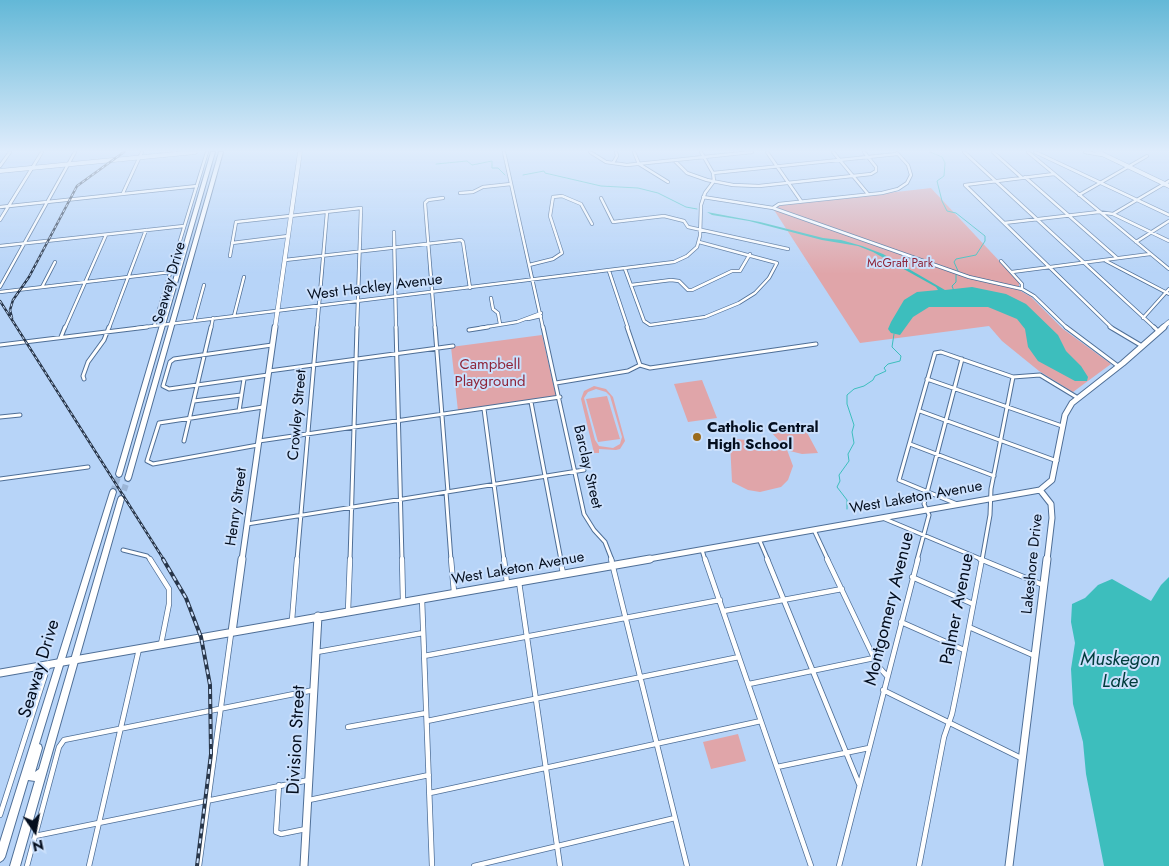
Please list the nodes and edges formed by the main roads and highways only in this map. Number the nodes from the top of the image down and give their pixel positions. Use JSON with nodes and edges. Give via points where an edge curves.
{"nodes":[{"id":1,"x":201,"y":192,"type":"edge"},
{"id":2,"x":209,"y":192,"type":"edge"},
{"id":3,"x":294,"y":192,"type":"edge"},
{"id":4,"x":172,"y":290,"type":"junction"},
{"id":5,"x":173,"y":321,"type":"junction"},
{"id":6,"x":1169,"y":322,"type":"edge"},
{"id":7,"x":162,"y":327,"type":"junction"},
{"id":8,"x":160,"y":366,"type":"junction"},
{"id":9,"x":119,"y":474,"type":"tunnel mouth"},
{"id":10,"x":128,"y":478,"type":"tunnel mouth"},
{"id":11,"x":1040,"y":490,"type":"junction"},
{"id":12,"x":114,"y":492,"type":"tunnel mouth"},
{"id":13,"x":121,"y":499,"type":"tunnel mouth"},
{"id":14,"x":82,"y":588,"type":"junction"},
{"id":15,"x":318,"y":616,"type":"junction"},
{"id":16,"x":232,"y":632,"type":"junction"},
{"id":17,"x":79,"y":650,"type":"junction"},
{"id":18,"x":76,"y":660,"type":"junction"},
{"id":19,"x":60,"y":662,"type":"junction"},
{"id":20,"x":0,"y":673,"type":"edge"},
{"id":21,"x":57,"y":673,"type":"junction"},
{"id":22,"x":43,"y":771,"type":"junction"},
{"id":23,"x":0,"y":857,"type":"edge"},
{"id":24,"x":15,"y":866,"type":"edge"},
{"id":25,"x":304,"y":866,"type":"edge"},
{"id":26,"x":1009,"y":866,"type":"edge"}],
"edges":[{"from":1,"to":4,"type":"highway","name":"Seaway Drive"},
{"from":2,"to":5,"type":"highway","name":"Seaway Drive"},
{"from":3,"to":16,"type":"main road","name":"Henry Street"},
{"from":4,"to":5,"type":"highway","via":[[176,287],[179,290]]},
{"from":4,"to":7,"type":"highway","name":"Seaway Drive"},
{"from":5,"to":8,"type":"highway","name":"Seaway Drive"},
{"from":6,"to":11,"type":"main road","via":[[1068,409],[1052,480]]},
{"from":7,"to":8,"type":"highway","via":[[152,367]]},
{"from":7,"to":9,"type":"highway","name":"Seaway Drive"},
{"from":8,"to":10,"type":"highway","name":"Seaway Drive"},
{"from":11,"to":15,"type":"main road","name":"West Laketon Avenue"},
{"from":11,"to":26,"type":"main road","name":"Lakeshore Drive","via":[[1052,509]]},
{"from":12,"to":14,"type":"highway","name":"Seaway Drive"},
{"from":13,"to":17,"type":"highway","name":"Seaway Drive"},
{"from":14,"to":17,"type":"highway","via":[[94,578],[77,644]]},
{"from":14,"to":19,"type":"highway","name":"Seaway Drive"},
{"from":15,"to":16,"type":"main road","name":"West Laketon Avenue"},
{"from":15,"to":25,"type":"main road","name":"Division Street"},
{"from":16,"to":18,"type":"main road","name":"West Laketon Avenue"},
{"from":17,"to":18,"type":"highway","name":"Seaway Drive"},
{"from":18,"to":19,"type":"main road","name":"West Laketon Avenue"},
{"from":18,"to":22,"type":"highway","name":"Seaway Drive"},
{"from":19,"to":20,"type":"main road","name":"West Laketon Avenue"},
{"from":19,"to":21,"type":"highway","name":"Seaway Drive"},
{"from":21,"to":22,"type":"highway","via":[[30,776],[37,777]]},
{"from":21,"to":23,"type":"highway","name":"Seaway Drive"},
{"from":22,"to":24,"type":"highway","name":"Seaway Drive"}]}
